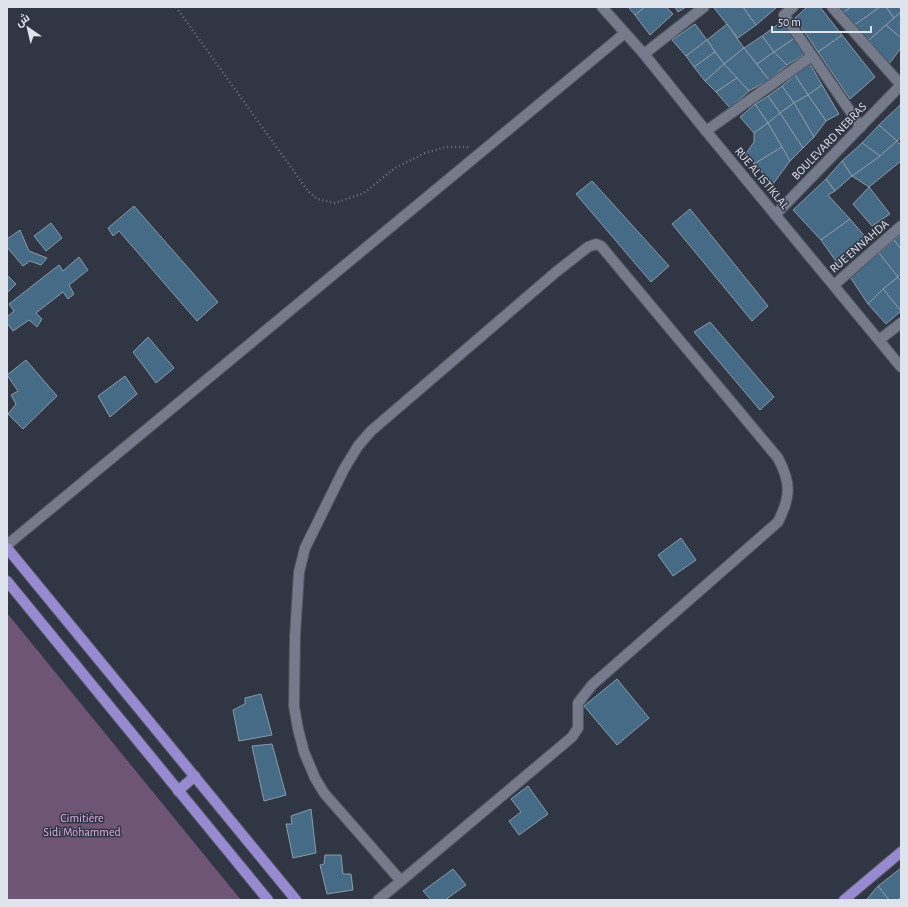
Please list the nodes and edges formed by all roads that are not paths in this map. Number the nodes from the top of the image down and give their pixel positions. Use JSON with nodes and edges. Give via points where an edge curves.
{"nodes":[{"id":1,"x":602,"y":7,"type":"edge"},
{"id":2,"x":704,"y":7,"type":"edge"},
{"id":3,"x":794,"y":7,"type":"edge"},
{"id":4,"x":832,"y":7,"type":"edge"},
{"id":5,"x":781,"y":11,"type":"edge"},
{"id":6,"x":625,"y":33,"type":"junction"},
{"id":7,"x":644,"y":54,"type":"junction"},
{"id":8,"x":812,"y":56,"type":"junction"},
{"id":9,"x":901,"y":85,"type":"edge"},
{"id":10,"x":861,"y":127,"type":"junction"},
{"id":11,"x":706,"y":131,"type":"junction"},
{"id":12,"x":776,"y":215,"type":"junction"},
{"id":13,"x":901,"y":226,"type":"edge"},
{"id":14,"x":834,"y":285,"type":"junction"},
{"id":15,"x":901,"y":323,"type":"edge"},
{"id":16,"x":879,"y":340,"type":"junction"},
{"id":17,"x":901,"y":367,"type":"edge"},
{"id":18,"x":7,"y":547,"type":"edge"},
{"id":19,"x":7,"y":581,"type":"edge"},
{"id":20,"x":195,"y":776,"type":"junction"},
{"id":21,"x":178,"y":791,"type":"junction"},
{"id":22,"x":901,"y":852,"type":"edge"},
{"id":23,"x":401,"y":881,"type":"junction"},
{"id":24,"x":268,"y":900,"type":"edge"},
{"id":25,"x":296,"y":900,"type":"edge"},
{"id":26,"x":378,"y":900,"type":"edge"},
{"id":27,"x":844,"y":900,"type":"edge"}],
"edges":[{"from":1,"to":6,"type":"street","name":"RUE AL ISTIKLAL"},
{"from":2,"to":7,"type":"street"},
{"from":3,"to":5,"type":"street"},
{"from":4,"to":9,"type":"street"},
{"from":5,"to":8,"type":"street"},
{"from":6,"to":7,"type":"street","name":"RUE AL ISTIKLAL"},
{"from":6,"to":18,"type":"street"},
{"from":7,"to":11,"type":"street","name":"RUE AL ISTIKLAL"},
{"from":8,"to":10,"type":"street"},
{"from":8,"to":11,"type":"street"},
{"from":9,"to":10,"type":"street","name":"BOULEVARD NEBRAS"},
{"from":10,"to":12,"type":"street","name":"BOULEVARD NEBRAS"},
{"from":11,"to":12,"type":"street","name":"RUE AL ISTIKLAL"},
{"from":12,"to":14,"type":"street","name":"RUE AL ISTIKLAL"},
{"from":13,"to":14,"type":"street","name":"RUE ENNAHDA"},
{"from":14,"to":16,"type":"street","name":"RUE AL ISTIKLAL"},
{"from":15,"to":16,"type":"street"},
{"from":16,"to":17,"type":"street","name":"RUE AL ISTIKLAL"},
{"from":18,"to":20,"type":"main road"},
{"from":19,"to":21,"type":"main road"},
{"from":20,"to":21,"type":"main road"},
{"from":20,"to":25,"type":"main road"},
{"from":21,"to":24,"type":"main road"},
{"from":22,"to":27,"type":"main road"},
{"from":23,"to":23,"type":"street","via":[[324,793],[304,752],[294,706],[299,572],[305,548],[344,469],[371,431],[556,272],[588,247],[596,244],[601,246],[627,276],[778,458],[786,473],[789,489],[786,506],[778,522],[592,685],[578,703],[578,728],[572,737]]},
{"from":23,"to":26,"type":"street"}]}
